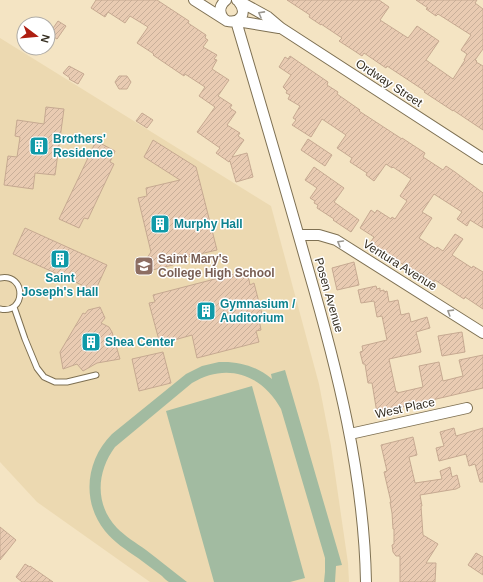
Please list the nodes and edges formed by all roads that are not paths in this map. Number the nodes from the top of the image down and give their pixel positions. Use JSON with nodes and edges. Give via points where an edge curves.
{"nodes":[{"id":1,"x":194,"y":0,"type":"edge"},
{"id":2,"x":226,"y":0,"type":"edge"},
{"id":3,"x":238,"y":1,"type":"edge"},
{"id":4,"x":223,"y":18,"type":"junction"},
{"id":5,"x":236,"y":21,"type":"junction"},
{"id":6,"x":281,"y":28,"type":"junction"},
{"id":7,"x":483,"y":159,"type":"edge"},
{"id":8,"x":299,"y":234,"type":"junction"},
{"id":9,"x":0,"y":278,"type":"edge"},
{"id":10,"x":14,"y":307,"type":"junction"},
{"id":11,"x":0,"y":309,"type":"edge"},
{"id":12,"x":483,"y":333,"type":"edge"},
{"id":13,"x":96,"y":375,"type":"dead end"},
{"id":14,"x":467,"y":408,"type":"dead end"},
{"id":15,"x":350,"y":434,"type":"junction"},
{"id":16,"x":366,"y":582,"type":"edge"}],
"edges":[{"from":1,"to":4,"type":"street"},
{"from":2,"to":4,"type":"street","via":[[220,7]]},
{"from":3,"to":5,"type":"street","via":[[242,5],[243,13]]},
{"from":6,"to":3,"type":"street","name":"Ordway Street","one_way":true},
{"from":4,"to":5,"type":"street","name":"Ordway Street","via":[[229,22]]},
{"from":5,"to":6,"type":"street","name":"Ordway Street"},
{"from":5,"to":8,"type":"street","name":"Posen Avenue"},
{"from":6,"to":7,"type":"street","name":"Ordway Street"},
{"from":12,"to":8,"type":"street","name":"Ventura Avenue","one_way":true,"via":[[336,240],[319,235]]},
{"from":8,"to":15,"type":"street","name":"Posen Avenue","via":[[340,385]]},
{"from":9,"to":10,"type":"lane","via":[[13,280],[20,288],[20,298]]},
{"from":10,"to":11,"type":"lane"},
{"from":10,"to":13,"type":"lane","via":[[37,368],[44,377],[55,382],[67,382]]},
{"from":14,"to":15,"type":"street","name":"West Place"},
{"from":15,"to":16,"type":"street","name":"Posen Avenue","via":[[360,503]]}]}
